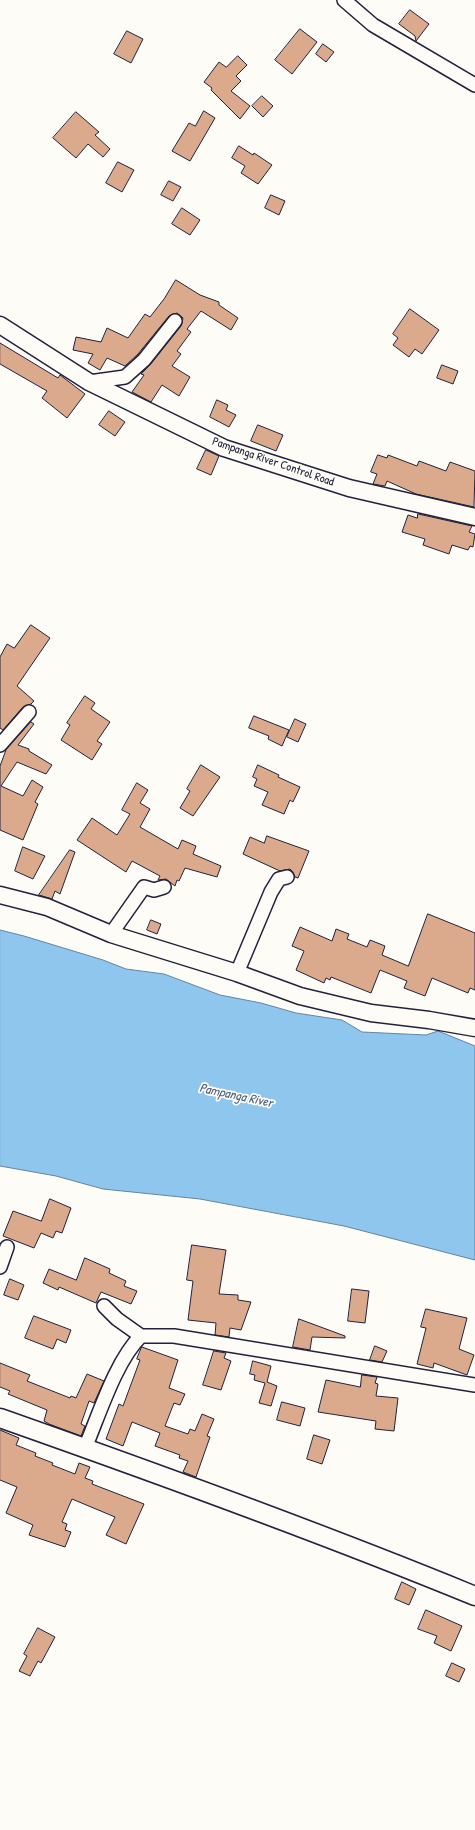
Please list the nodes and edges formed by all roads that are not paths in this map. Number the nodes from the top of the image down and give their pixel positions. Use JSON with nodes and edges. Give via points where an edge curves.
{"nodes":[{"id":1,"x":344,"y":0,"type":"edge"},
{"id":2,"x":475,"y":86,"type":"edge"},
{"id":3,"x":175,"y":321,"type":"dead end"},
{"id":4,"x":0,"y":325,"type":"edge"},
{"id":5,"x":89,"y":382,"type":"junction"},
{"id":6,"x":475,"y":517,"type":"edge"},
{"id":7,"x":29,"y":712,"type":"dead end"},
{"id":8,"x":0,"y":745,"type":"edge"},
{"id":9,"x":288,"y":877,"type":"dead end"},
{"id":10,"x":164,"y":887,"type":"dead end"},
{"id":11,"x":0,"y":895,"type":"edge"},
{"id":12,"x":111,"y":934,"type":"junction"},
{"id":13,"x":237,"y":973,"type":"junction"},
{"id":14,"x":475,"y":1028,"type":"edge"},
{"id":15,"x":7,"y":1247,"type":"dead end"},
{"id":16,"x":0,"y":1267,"type":"edge"},
{"id":17,"x":104,"y":1306,"type":"dead end"},
{"id":18,"x":141,"y":1336,"type":"junction"},
{"id":19,"x":475,"y":1385,"type":"edge"},
{"id":20,"x":0,"y":1418,"type":"edge"},
{"id":21,"x":85,"y":1448,"type":"junction"},
{"id":22,"x":475,"y":1596,"type":"edge"}],
"edges":[{"from":1,"to":2,"type":"street","via":[[373,25]]},
{"from":3,"to":5,"type":"street","via":[[144,360],[125,377]]},
{"from":4,"to":5,"type":"street","name":"Pampanga River Control Road"},
{"from":5,"to":6,"type":"street","name":"Pampanga River Control Road","via":[[224,448],[349,488]]},
{"from":7,"to":8,"type":"street"},
{"from":9,"to":13,"type":"street","via":[[279,879],[272,892]]},
{"from":10,"to":12,"type":"street","via":[[154,890],[144,887]]},
{"from":11,"to":12,"type":"street","via":[[47,907]]},
{"from":12,"to":13,"type":"street"},
{"from":13,"to":14,"type":"street","via":[[300,996],[371,1013]]},
{"from":15,"to":16,"type":"street"},
{"from":17,"to":18,"type":"street"},
{"from":18,"to":19,"type":"street","via":[[174,1336]]},
{"from":18,"to":21,"type":"street","via":[[132,1344],[119,1366]]},
{"from":20,"to":21,"type":"main road"},
{"from":21,"to":22,"type":"main road","via":[[398,1564]]}]}
